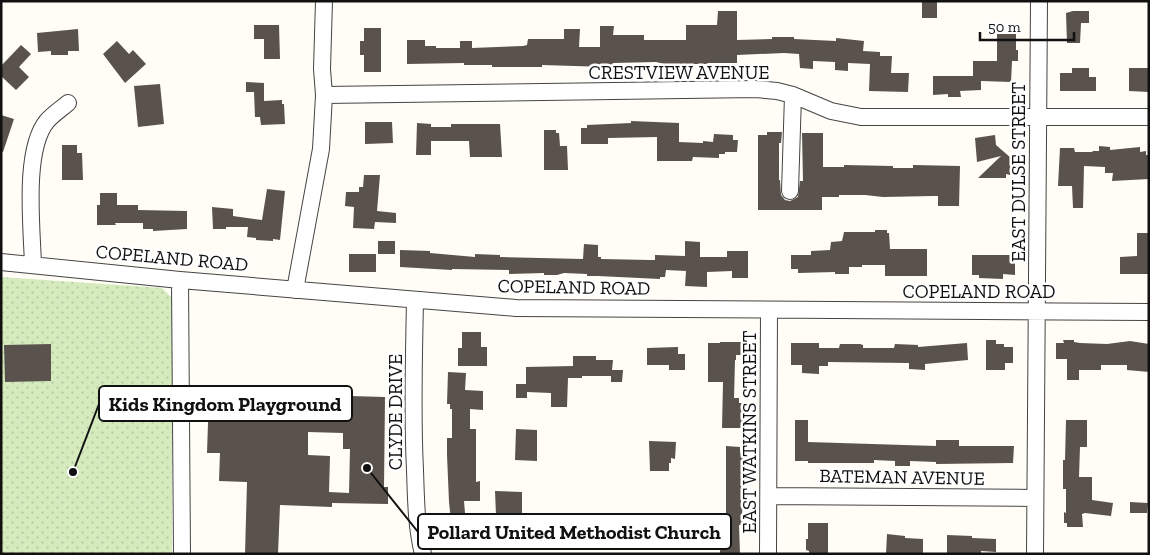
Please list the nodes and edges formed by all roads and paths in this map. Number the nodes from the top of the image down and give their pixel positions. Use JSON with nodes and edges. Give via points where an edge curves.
{"nodes":[{"id":1,"x":324,"y":1,"type":"edge"},
{"id":2,"x":1040,"y":1,"type":"edge"},
{"id":3,"x":324,"y":95,"type":"junction"},
{"id":4,"x":793,"y":95,"type":"junction"},
{"id":5,"x":68,"y":103,"type":"dead end"},
{"id":6,"x":1038,"y":116,"type":"junction"},
{"id":7,"x":1149,"y":117,"type":"edge"},
{"id":8,"x":790,"y":191,"type":"dead end"},
{"id":9,"x":1,"y":262,"type":"edge"},
{"id":10,"x":33,"y":265,"type":"junction"},
{"id":11,"x":180,"y":280,"type":"junction"},
{"id":12,"x":295,"y":290,"type":"junction"},
{"id":13,"x":415,"y":300,"type":"junction"},
{"id":14,"x":769,"y":310,"type":"junction"},
{"id":15,"x":1037,"y":311,"type":"junction"},
{"id":16,"x":1149,"y":312,"type":"edge"},
{"id":17,"x":769,"y":496,"type":"junction"},
{"id":18,"x":1035,"y":498,"type":"junction"},
{"id":19,"x":182,"y":554,"type":"edge"},
{"id":20,"x":423,"y":554,"type":"edge"},
{"id":21,"x":768,"y":554,"type":"edge"},
{"id":22,"x":1035,"y":554,"type":"edge"}],
"edges":[{"from":1,"to":3,"type":"street"},
{"from":2,"to":6,"type":"street","name":"EAST DULSE STREET"},
{"from":3,"to":4,"type":"street","name":"CRESTVIEW AVENUE","via":[[756,89]]},
{"from":3,"to":12,"type":"street","via":[[321,149]]},
{"from":4,"to":6,"type":"street","name":"CRESTVIEW AVENUE","via":[[831,111],[862,117]]},
{"from":4,"to":8,"type":"street"},
{"from":5,"to":10,"type":"street","via":[[47,120],[34,150]]},
{"from":6,"to":7,"type":"street","name":"CRESTVIEW AVENUE"},
{"from":6,"to":15,"type":"street","name":"EAST DULSE STREET"},
{"from":9,"to":10,"type":"street","name":"COPELAND ROAD"},
{"from":10,"to":11,"type":"street","name":"COPELAND ROAD"},
{"from":11,"to":12,"type":"street","name":"COPELAND ROAD"},
{"from":11,"to":19,"type":"street"},
{"from":12,"to":13,"type":"street","name":"COPELAND ROAD"},
{"from":13,"to":14,"type":"street","name":"COPELAND ROAD","via":[[516,308]]},
{"from":13,"to":20,"type":"street","name":"CLYDE DRIVE","via":[[413,439]]},
{"from":14,"to":15,"type":"street","name":"COPELAND ROAD"},
{"from":14,"to":17,"type":"street","name":"EAST WATKINS STREET"},
{"from":15,"to":16,"type":"street","name":"COPELAND ROAD"},
{"from":15,"to":18,"type":"street","name":"EAST DULSE STREET"},
{"from":17,"to":18,"type":"street","name":"BATEMAN AVENUE"},
{"from":17,"to":21,"type":"street","name":"EAST WATKINS STREET"},
{"from":18,"to":22,"type":"street","name":"EAST DULSE STREET"}]}
